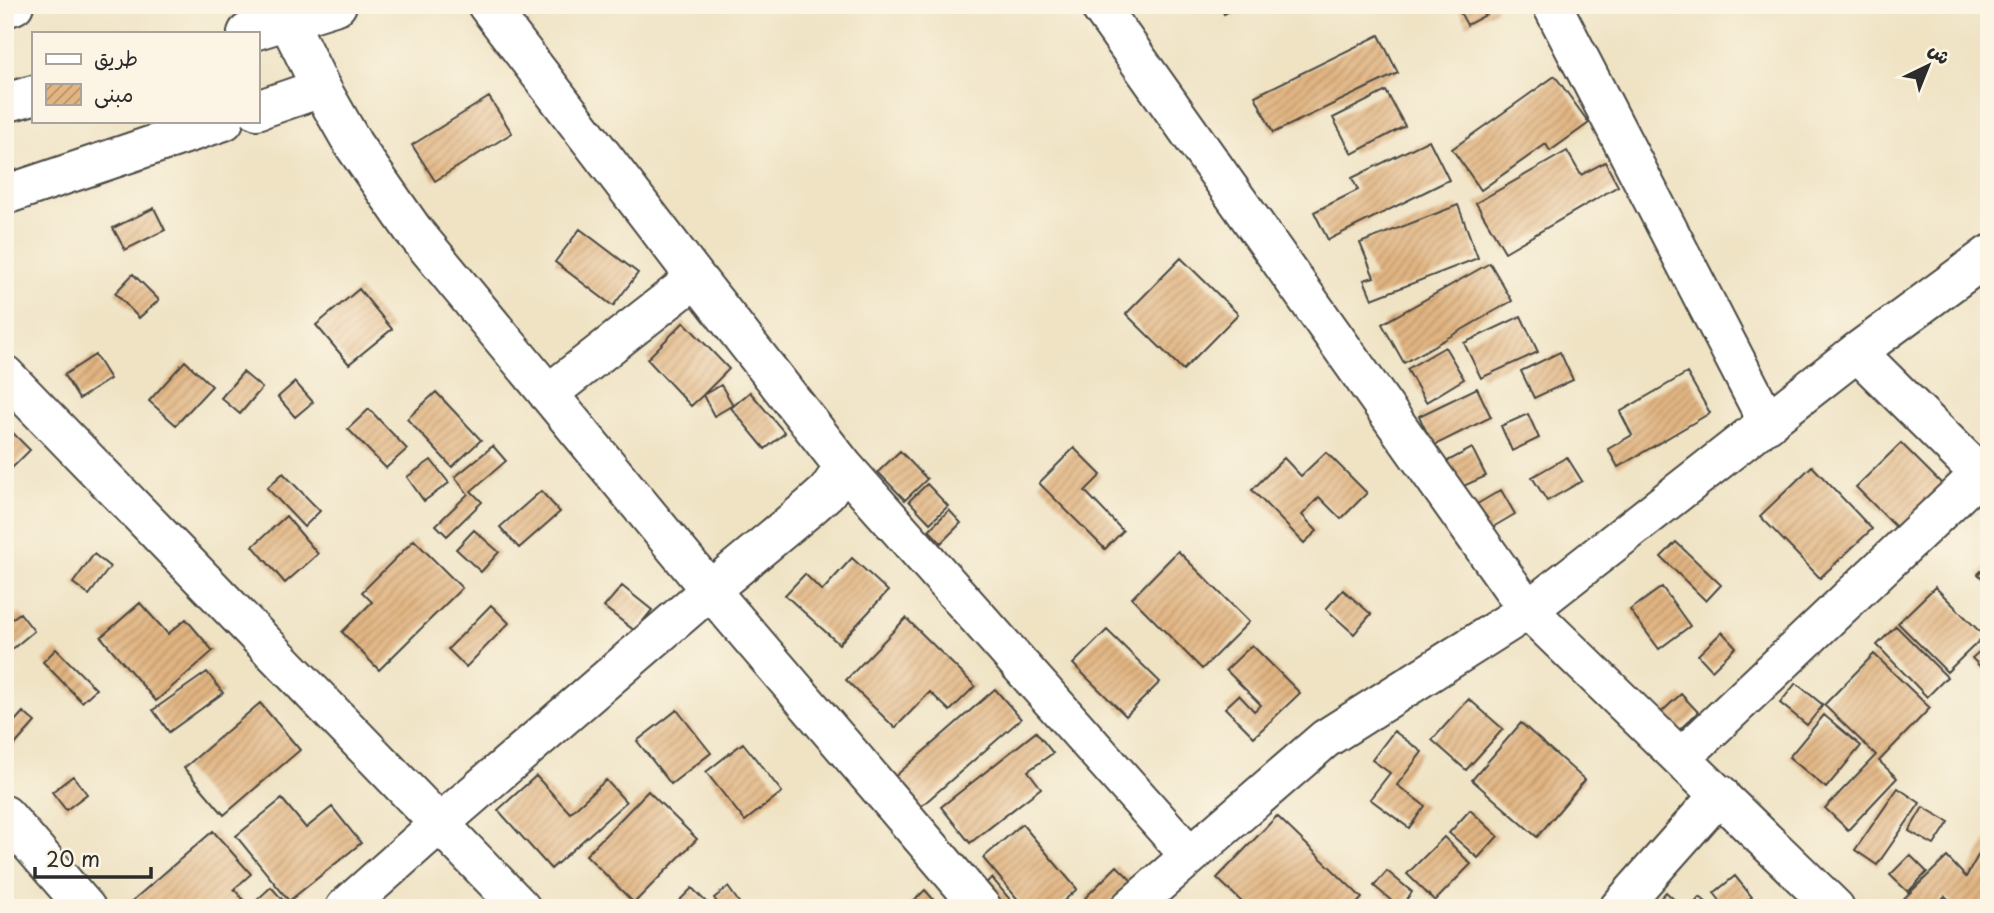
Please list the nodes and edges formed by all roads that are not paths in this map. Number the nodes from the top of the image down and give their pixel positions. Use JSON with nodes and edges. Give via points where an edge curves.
{"nodes":[{"id":1,"x":14,"y":5,"type":"edge"},
{"id":2,"x":337,"y":5,"type":"edge"},
{"id":3,"x":487,"y":5,"type":"edge"},
{"id":4,"x":1100,"y":5,"type":"edge"},
{"id":5,"x":1552,"y":5,"type":"edge"},
{"id":6,"x":5,"y":8,"type":"edge"},
{"id":7,"x":288,"y":21,"type":"junction"},
{"id":8,"x":250,"y":32,"type":"edge"},
{"id":9,"x":321,"y":88,"type":"junction"},
{"id":10,"x":32,"y":95,"type":"edge"},
{"id":11,"x":5,"y":103,"type":"edge"},
{"id":12,"x":259,"y":109,"type":"edge"},
{"id":13,"x":221,"y":122,"type":"edge"},
{"id":14,"x":5,"y":195,"type":"edge"},
{"id":15,"x":1989,"y":255,"type":"edge"},
{"id":16,"x":695,"y":278,"type":"junction"},
{"id":17,"x":1857,"y":352,"type":"junction"},
{"id":18,"x":5,"y":375,"type":"edge"},
{"id":19,"x":548,"y":394,"type":"junction"},
{"id":20,"x":1768,"y":423,"type":"junction"},
{"id":21,"x":844,"y":467,"type":"junction"},
{"id":22,"x":1984,"y":479,"type":"edge"},
{"id":23,"x":710,"y":590,"type":"junction"},
{"id":24,"x":1528,"y":610,"type":"junction"},
{"id":25,"x":1681,"y":758,"type":"junction"},
{"id":26,"x":1720,"y":794,"type":"junction"},
{"id":27,"x":5,"y":815,"type":"edge"},
{"id":28,"x":439,"y":824,"type":"junction"},
{"id":29,"x":1190,"y":856,"type":"junction"},
{"id":30,"x":86,"y":908,"type":"edge"},
{"id":31,"x":345,"y":908,"type":"edge"},
{"id":32,"x":521,"y":908,"type":"edge"},
{"id":33,"x":982,"y":908,"type":"edge"},
{"id":34,"x":1130,"y":908,"type":"edge"},
{"id":35,"x":1619,"y":908,"type":"edge"},
{"id":36,"x":1835,"y":908,"type":"edge"}],
"edges":[{"from":1,"to":6,"type":"street"},
{"from":2,"to":7,"type":"street"},
{"from":3,"to":16,"type":"street"},
{"from":4,"to":24,"type":"street"},
{"from":5,"to":20,"type":"street"},
{"from":7,"to":8,"type":"street"},
{"from":7,"to":9,"type":"street"},
{"from":9,"to":12,"type":"street"},
{"from":9,"to":19,"type":"street","via":[[353,144],[413,230]]},
{"from":10,"to":11,"type":"street"},
{"from":13,"to":14,"type":"street"},
{"from":15,"to":17,"type":"street"},
{"from":16,"to":19,"type":"street"},
{"from":16,"to":21,"type":"street"},
{"from":17,"to":20,"type":"street"},
{"from":17,"to":22,"type":"street"},
{"from":18,"to":28,"type":"street"},
{"from":19,"to":23,"type":"street"},
{"from":20,"to":24,"type":"street"},
{"from":21,"to":23,"type":"street","via":[[827,492]]},
{"from":21,"to":29,"type":"street"},
{"from":22,"to":25,"type":"street"},
{"from":23,"to":28,"type":"street"},
{"from":23,"to":33,"type":"street"},
{"from":24,"to":25,"type":"street"},
{"from":24,"to":29,"type":"street","via":[[1325,739]]},
{"from":25,"to":26,"type":"street"},
{"from":26,"to":35,"type":"street"},
{"from":26,"to":36,"type":"street"},
{"from":27,"to":30,"type":"street"},
{"from":28,"to":31,"type":"street"},
{"from":28,"to":32,"type":"street"},
{"from":29,"to":34,"type":"street"}]}
